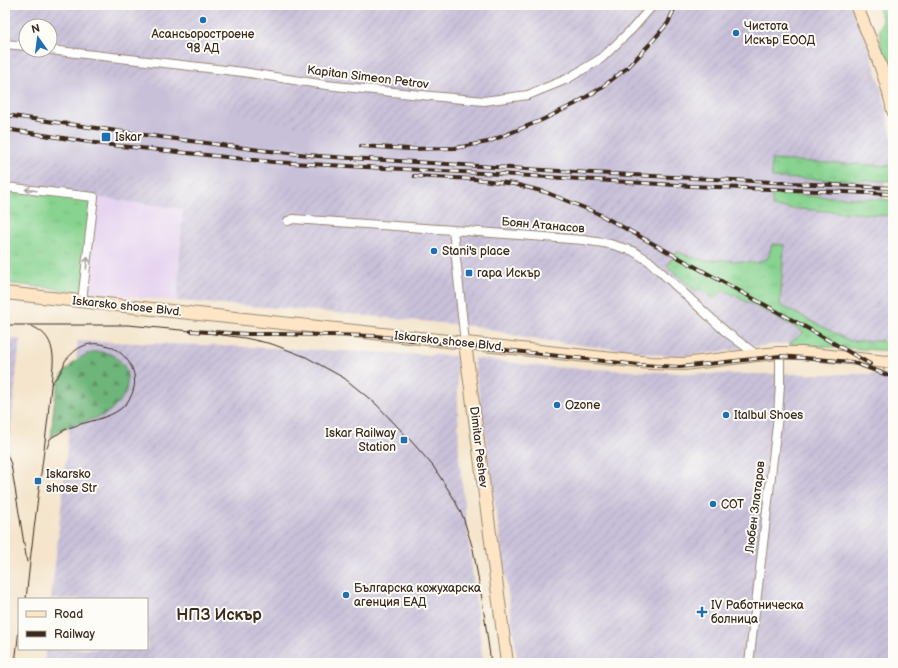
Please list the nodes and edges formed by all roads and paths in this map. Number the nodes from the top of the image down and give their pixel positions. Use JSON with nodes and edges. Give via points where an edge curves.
{"nodes":[{"id":1,"x":653,"y":5,"type":"edge"},
{"id":2,"x":856,"y":5,"type":"edge"},
{"id":3,"x":5,"y":44,"type":"edge"},
{"id":4,"x":18,"y":45,"type":"edge"},
{"id":5,"x":58,"y":51,"type":"edge"},
{"id":6,"x":893,"y":111,"type":"edge"},
{"id":7,"x":5,"y":187,"type":"edge"},
{"id":8,"x":288,"y":221,"type":"dead end"},
{"id":9,"x":453,"y":230,"type":"junction"},
{"id":10,"x":5,"y":293,"type":"edge"},
{"id":11,"x":82,"y":301,"type":"junction"},
{"id":12,"x":466,"y":343,"type":"junction"},
{"id":13,"x":778,"y":353,"type":"junction"},
{"id":14,"x":757,"y":355,"type":"junction"},
{"id":15,"x":893,"y":361,"type":"edge"},
{"id":16,"x":507,"y":663,"type":"edge"},
{"id":17,"x":749,"y":663,"type":"edge"}],
"edges":[{"from":1,"to":5,"type":"street","name":"Kapitan Simeon Petrov","via":[[602,58],[567,79],[528,95],[484,101]]},
{"from":2,"to":6,"type":"main road","via":[[890,93]]},
{"from":3,"to":4,"type":"street"},
{"from":11,"to":7,"type":"street","one_way":true,"via":[[94,197]]},
{"from":8,"to":9,"type":"street","name":"Боян Атанасов","via":[[292,219]]},
{"from":9,"to":12,"type":"street","name":"Dimitar Peshev"},
{"from":9,"to":14,"type":"street","name":"Боян Атанасов","via":[[583,240],[633,251],[657,268],[726,332]]},
{"from":10,"to":11,"type":"main road","name":"Iskarsko shose Blvd."},
{"from":11,"to":12,"type":"main road","name":"Iskarsko shose Blvd."},
{"from":12,"to":14,"type":"main road","name":"Iskarsko shose Blvd.","via":[[656,364],[684,364]]},
{"from":12,"to":16,"type":"main road","name":"Dimitar Peshev"},
{"from":13,"to":14,"type":"main road","name":"Iskarsko shose Blvd."},
{"from":13,"to":15,"type":"main road","name":"Iskarsko shose Blvd.","via":[[802,353],[877,362]]},
{"from":13,"to":17,"type":"street","name":"Любен Златаров","via":[[778,416]]}]}
